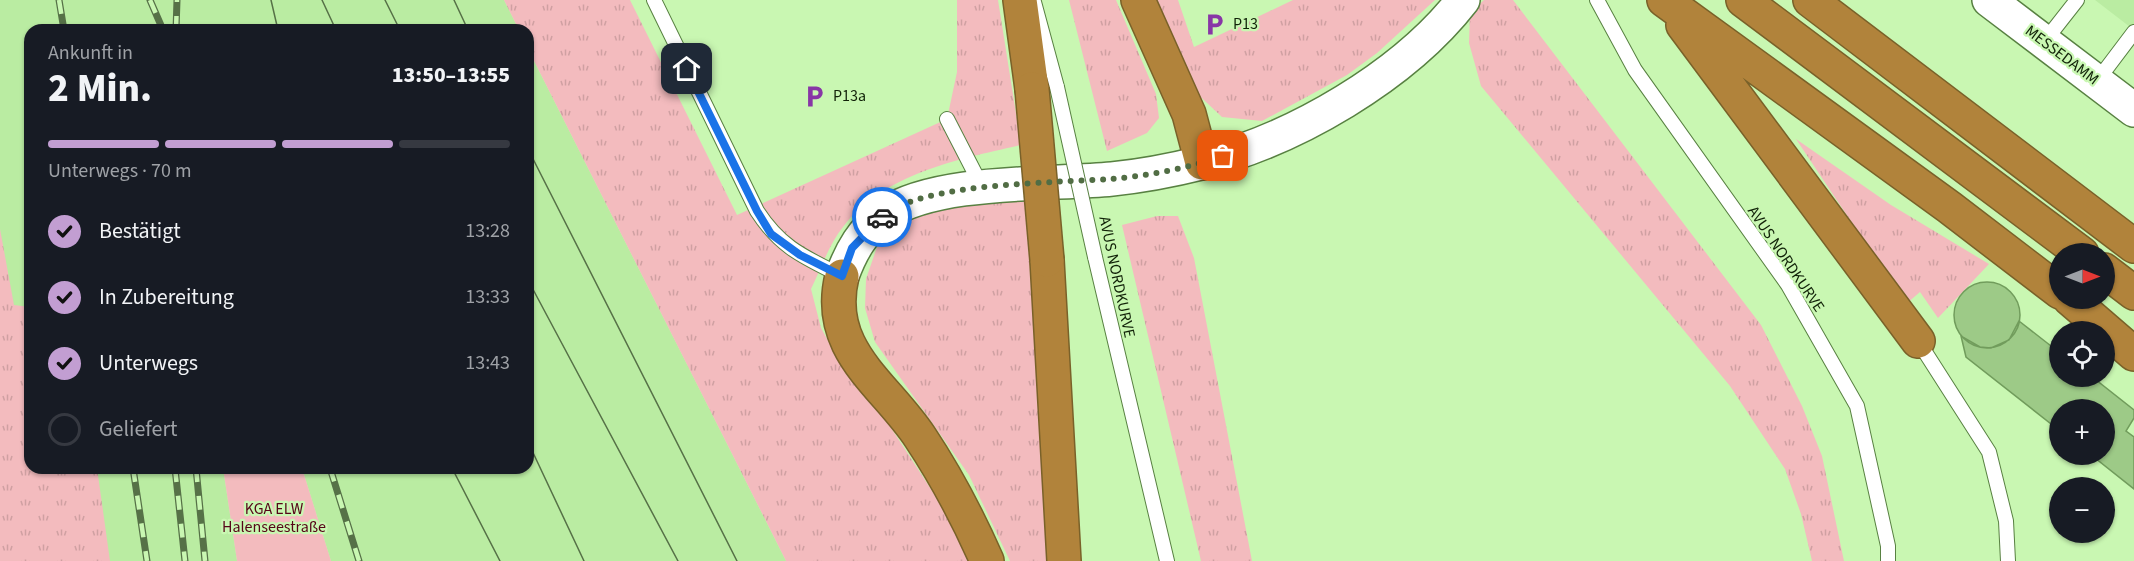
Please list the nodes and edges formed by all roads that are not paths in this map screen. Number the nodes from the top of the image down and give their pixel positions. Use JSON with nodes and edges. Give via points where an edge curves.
{"nodes":[{"id":1,"x":654,"y":0,"type":"edge"},
{"id":2,"x":1020,"y":0,"type":"edge"},
{"id":3,"x":1034,"y":0,"type":"edge"},
{"id":4,"x":1138,"y":0,"type":"edge"},
{"id":5,"x":1463,"y":0,"type":"edge"},
{"id":6,"x":1597,"y":0,"type":"edge"},
{"id":7,"x":1743,"y":0,"type":"edge"},
{"id":8,"x":1810,"y":0,"type":"edge"},
{"id":9,"x":1989,"y":0,"type":"edge"},
{"id":10,"x":2077,"y":0,"type":"edge"},
{"id":11,"x":1665,"y":1,"type":"edge"},
{"id":12,"x":2134,"y":32,"type":"edge"},
{"id":13,"x":2044,"y":42,"type":"junction"},
{"id":14,"x":2097,"y":81,"type":"junction"},
{"id":15,"x":1044,"y":88,"type":"junction"},
{"id":16,"x":2134,"y":110,"type":"edge"},
{"id":17,"x":947,"y":119,"type":"dead end"},
{"id":18,"x":1202,"y":163,"type":"junction"},
{"id":19,"x":996,"y":186,"type":"junction"},
{"id":20,"x":2067,"y":243,"type":"edge"},
{"id":21,"x":2134,"y":246,"type":"edge"},
{"id":22,"x":842,"y":276,"type":"junction"},
{"id":23,"x":2115,"y":278,"type":"edge"},
{"id":24,"x":2049,"y":283,"type":"edge"},
{"id":25,"x":2134,"y":292,"type":"edge"},
{"id":26,"x":2081,"y":309,"type":"edge"},
{"id":27,"x":1918,"y":341,"type":"joint"},
{"id":28,"x":2134,"y":354,"type":"edge"},
{"id":29,"x":987,"y":561,"type":"edge"},
{"id":30,"x":1064,"y":561,"type":"edge"},
{"id":31,"x":1167,"y":561,"type":"edge"},
{"id":32,"x":1888,"y":561,"type":"edge"},
{"id":33,"x":2008,"y":561,"type":"edge"}],
"edges":[{"from":1,"to":22,"type":"lane","via":[[771,234],[800,255]]},
{"from":2,"to":15,"type":"highway"},
{"from":3,"to":15,"type":"lane","name":"AVUS NORDKURVE"},
{"from":4,"to":18,"type":"highway","via":[[1189,114]]},
{"from":5,"to":18,"type":"main road","via":[[1420,45],[1352,97],[1311,121]]},
{"from":6,"to":32,"type":"lane","name":"AVUS NORDKURVE","via":[[1635,70],[1788,285],[1857,406]]},
{"from":7,"to":20,"type":"highway"},
{"from":8,"to":21,"type":"highway"},
{"from":9,"to":13,"type":"main road","name":"MESSEDAMM"},
{"from":10,"to":13,"type":"lane"},
{"from":11,"to":24,"type":"highway"},
{"from":11,"to":27,"type":"highway"},
{"from":12,"to":14,"type":"lane"},
{"from":13,"to":14,"type":"main road","name":"MESSEDAMM"},
{"from":14,"to":16,"type":"main road","name":"MESSEDAMM"},
{"from":15,"to":30,"type":"highway","bridge":true,"via":[[1047,260]]},
{"from":15,"to":31,"type":"lane","name":"AVUS NORDKURVE","bridge":true,"via":[[1095,256]]},
{"from":17,"to":19,"type":"lane"},
{"from":18,"to":19,"type":"main road","via":[[1113,178]]},
{"from":19,"to":22,"type":"main road","via":[[919,199],[886,214],[852,248]]},
{"from":22,"to":29,"type":"highway","via":[[839,316],[846,340],[859,364],[919,435],[966,515]]},
{"from":23,"to":25,"type":"highway"},
{"from":26,"to":28,"type":"highway"},
{"from":27,"to":33,"type":"lane","via":[[1989,452],[2006,521]]}]}
